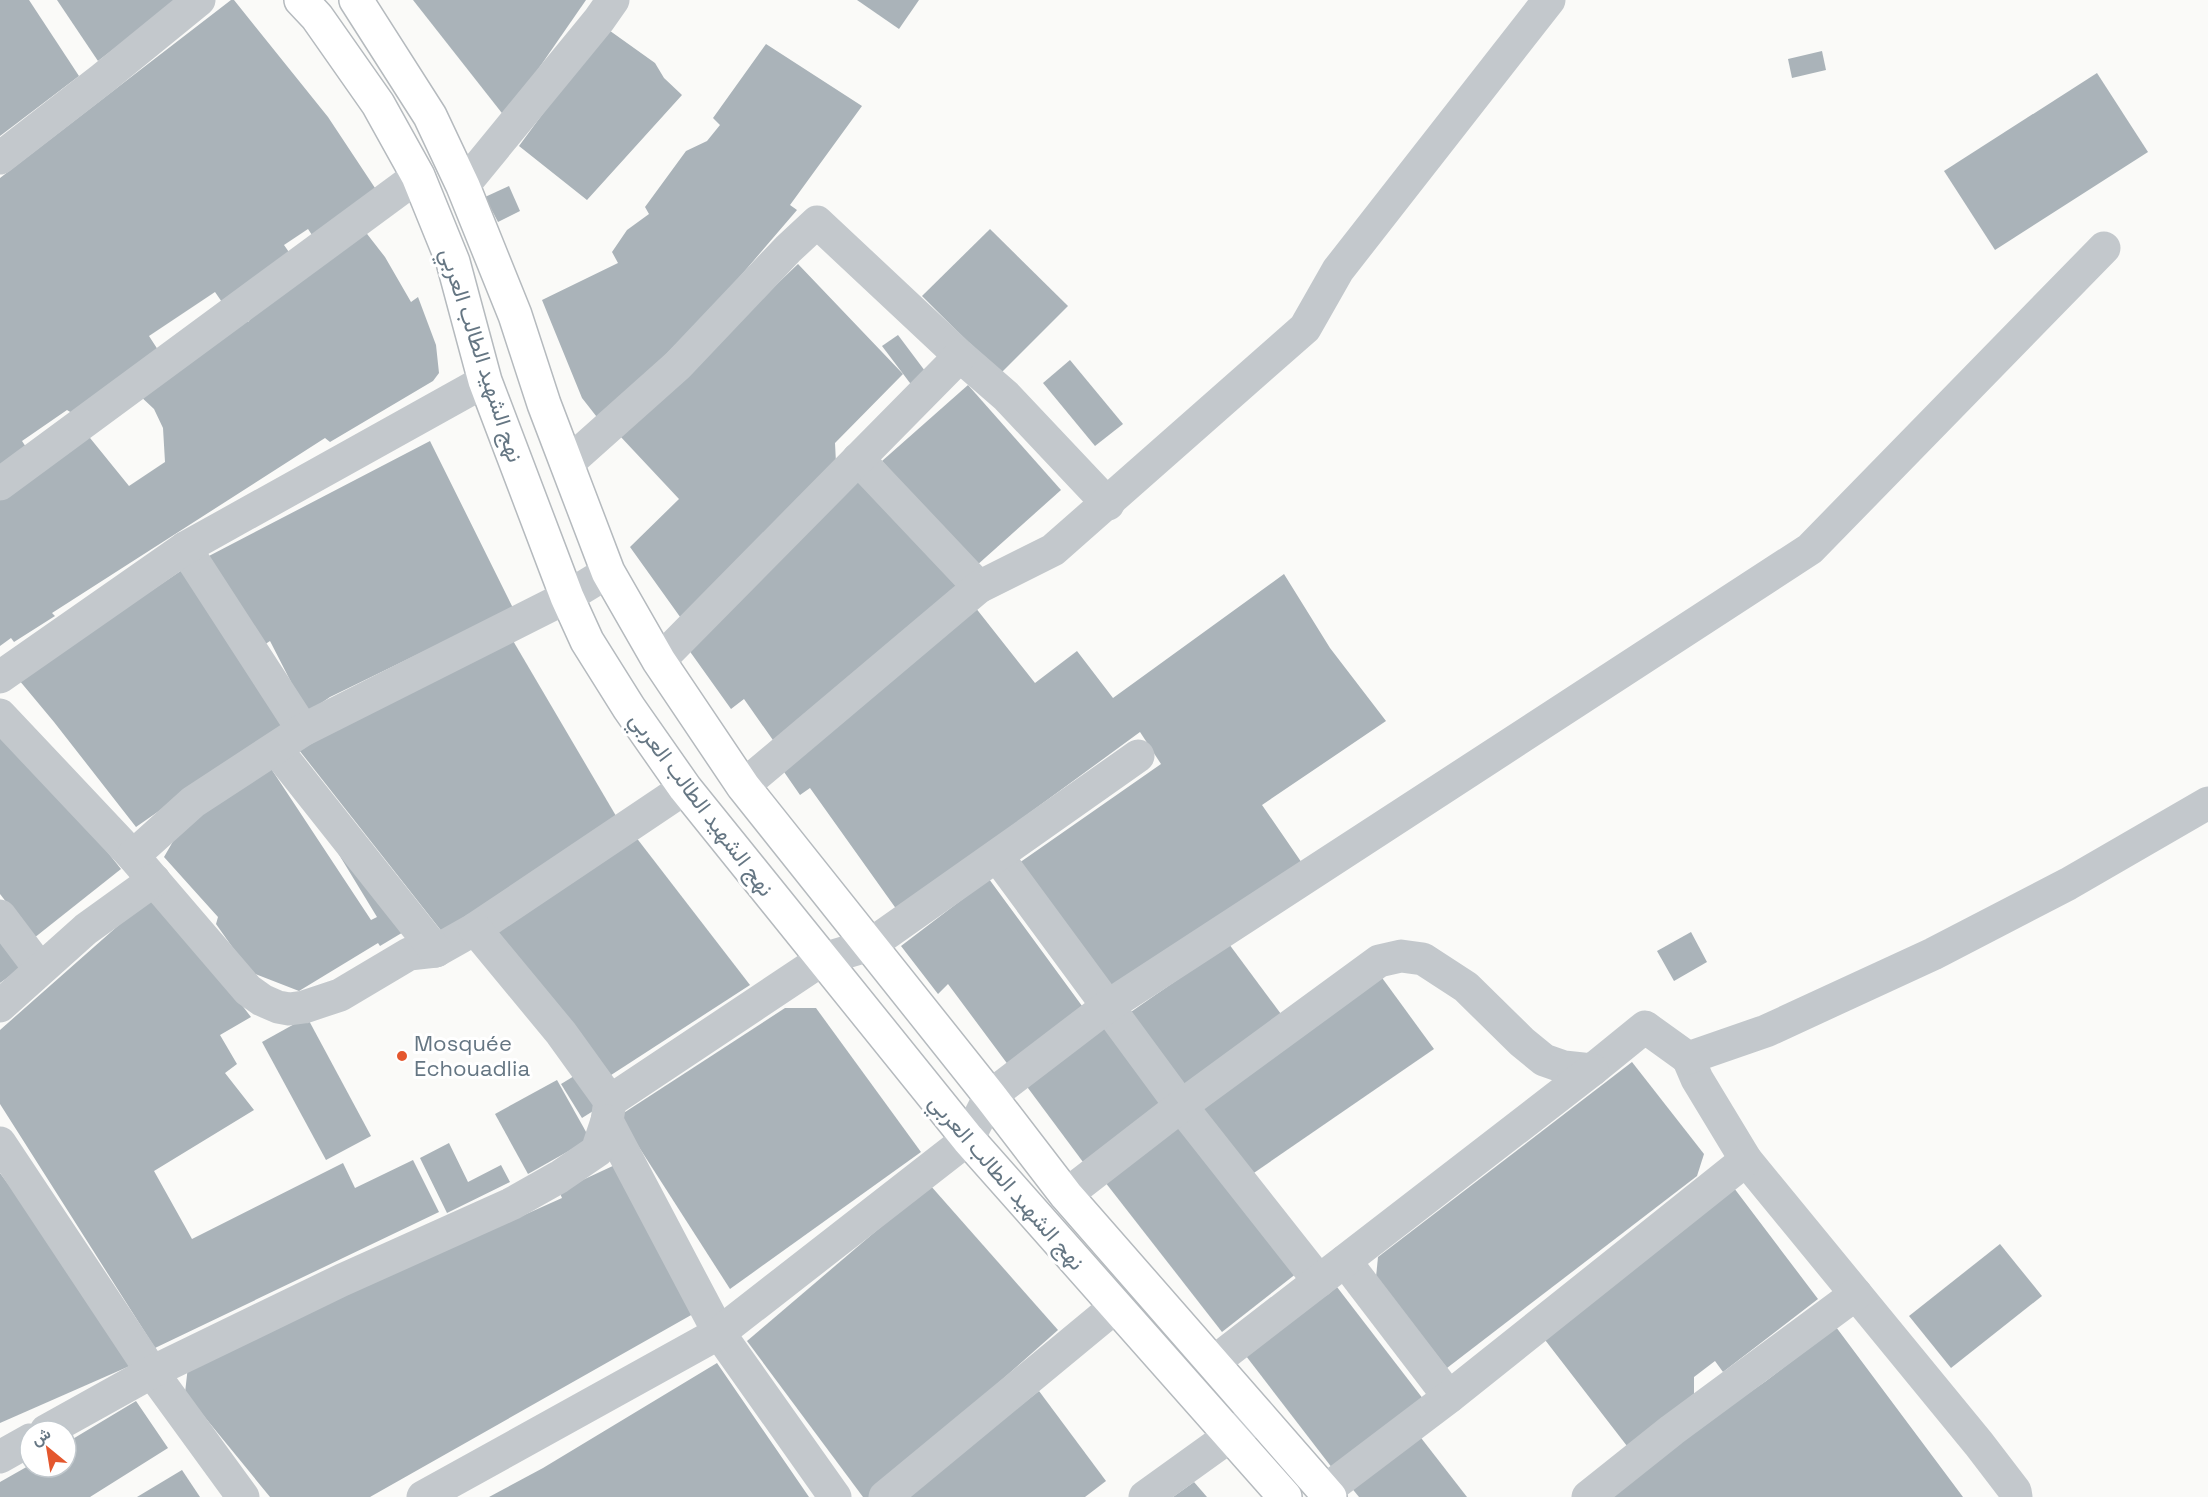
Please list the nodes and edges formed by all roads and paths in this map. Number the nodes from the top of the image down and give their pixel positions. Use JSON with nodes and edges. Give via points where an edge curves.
{"nodes":[{"id":1,"x":199,"y":0,"type":"edge"},
{"id":2,"x":301,"y":0,"type":"edge"},
{"id":3,"x":356,"y":0,"type":"edge"},
{"id":4,"x":613,"y":0,"type":"edge"},
{"id":5,"x":1549,"y":0,"type":"edge"},
{"id":6,"x":0,"y":158,"type":"edge"},
{"id":7,"x":418,"y":176,"type":"junction"},
{"id":8,"x":463,"y":186,"type":"junction"},
{"id":9,"x":2104,"y":248,"type":"dead end"},
{"id":10,"x":960,"y":356,"type":"junction"},
{"id":11,"x":485,"y":381,"type":"junction"},
{"id":12,"x":858,"y":459,"type":"junction"},
{"id":13,"x":567,"y":464,"type":"junction"},
{"id":14,"x":0,"y":484,"type":"edge"},
{"id":15,"x":1108,"y":504,"type":"junction"},
{"id":16,"x":185,"y":549,"type":"junction"},
{"id":17,"x":608,"y":572,"type":"junction"},
{"id":18,"x":979,"y":587,"type":"junction"},
{"id":19,"x":567,"y":597,"type":"junction"},
{"id":20,"x":659,"y":661,"type":"junction"},
{"id":21,"x":0,"y":677,"type":"edge"},
{"id":22,"x":0,"y":715,"type":"edge"},
{"id":23,"x":303,"y":730,"type":"junction"},
{"id":24,"x":276,"y":749,"type":"junction"},
{"id":25,"x":1138,"y":756,"type":"dead end"},
{"id":26,"x":743,"y":786,"type":"junction"},
{"id":27,"x":685,"y":788,"type":"junction"},
{"id":28,"x":2208,"y":803,"type":"edge"},
{"id":29,"x":997,"y":856,"type":"junction"},
{"id":30,"x":143,"y":868,"type":"junction"},
{"id":31,"x":0,"y":916,"type":"edge"},
{"id":32,"x":475,"y":929,"type":"junction"},
{"id":33,"x":870,"y":945,"type":"junction"},
{"id":34,"x":436,"y":951,"type":"junction"},
{"id":35,"x":822,"y":959,"type":"junction"},
{"id":36,"x":40,"y":969,"type":"junction"},
{"id":37,"x":0,"y":1006,"type":"edge"},
{"id":38,"x":1108,"y":1006,"type":"junction"},
{"id":39,"x":1688,"y":1058,"type":"junction"},
{"id":40,"x":1592,"y":1070,"type":"junction"},
{"id":41,"x":990,"y":1096,"type":"junction"},
{"id":42,"x":1181,"y":1106,"type":"junction"},
{"id":43,"x":608,"y":1111,"type":"junction"},
{"id":44,"x":968,"y":1139,"type":"junction"},
{"id":45,"x":0,"y":1143,"type":"edge"},
{"id":46,"x":1746,"y":1160,"type":"junction"},
{"id":47,"x":1066,"y":1195,"type":"junction"},
{"id":48,"x":1345,"y":1261,"type":"junction"},
{"id":49,"x":1319,"y":1281,"type":"junction"},
{"id":50,"x":1856,"y":1294,"type":"junction"},
{"id":51,"x":1115,"y":1307,"type":"junction"},
{"id":52,"x":719,"y":1333,"type":"junction"},
{"id":53,"x":1214,"y":1362,"type":"junction"},
{"id":54,"x":152,"y":1372,"type":"junction"},
{"id":55,"x":1449,"y":1397,"type":"junction"},
{"id":56,"x":1259,"y":1415,"type":"junction"},
{"id":57,"x":68,"y":1419,"type":"edge"},
{"id":58,"x":1229,"y":1435,"type":"junction"},
{"id":59,"x":18,"y":1447,"type":"edge"},
{"id":60,"x":0,"y":1457,"type":"edge"},
{"id":61,"x":1328,"y":1494,"type":"edge"},
{"id":62,"x":243,"y":1497,"type":"edge"},
{"id":63,"x":423,"y":1497,"type":"edge"},
{"id":64,"x":835,"y":1497,"type":"edge"},
{"id":65,"x":885,"y":1497,"type":"edge"},
{"id":66,"x":1145,"y":1497,"type":"edge"},
{"id":67,"x":1285,"y":1497,"type":"edge"},
{"id":68,"x":1588,"y":1497,"type":"edge"},
{"id":69,"x":2016,"y":1497,"type":"edge"}],
"edges":[{"from":1,"to":6,"type":"street"},
{"from":2,"to":7,"type":"main road","name":"نهج الشهيد الطالب العربي","via":[[378,104]]},
{"from":3,"to":8,"type":"main road","name":"نهج الشهيد الطالب العربي","via":[[430,116]]},
{"from":4,"to":8,"type":"street"},
{"from":5,"to":15,"type":"street","via":[[1338,270],[1305,328]]},
{"from":7,"to":11,"type":"main road","name":"نهج الشهيد الطالب العربي","via":[[453,262]]},
{"from":7,"to":14,"type":"street"},
{"from":8,"to":13,"type":"main road","name":"نهج الشهيد الطالب العربي","via":[[515,315]]},
{"from":9,"to":38,"type":"street","via":[[1810,549]]},
{"from":10,"to":12,"type":"street"},
{"from":10,"to":13,"type":"street","via":[[817,222],[678,365]]},
{"from":10,"to":15,"type":"street","via":[[1006,396]]},
{"from":11,"to":16,"type":"street"},
{"from":11,"to":19,"type":"main road","name":"نهج الشهيد الطالب العربي"},
{"from":12,"to":18,"type":"street"},
{"from":12,"to":20,"type":"street"},
{"from":13,"to":17,"type":"main road","name":"نهج الشهيد الطالب العربي"},
{"from":15,"to":18,"type":"street","via":[[1053,550]]},
{"from":16,"to":21,"type":"street"},
{"from":16,"to":23,"type":"street"},
{"from":17,"to":19,"type":"street"},
{"from":17,"to":20,"type":"main road","name":"نهج الشهيد الطالب العربي"},
{"from":18,"to":26,"type":"street"},
{"from":19,"to":23,"type":"street"},
{"from":19,"to":27,"type":"main road","name":"نهج الشهيد الطالب العربي","via":[[587,641]]},
{"from":20,"to":26,"type":"main road","name":"نهج الشهيد الطالب العربي"},
{"from":22,"to":30,"type":"street"},
{"from":23,"to":24,"type":"street"},
{"from":24,"to":30,"type":"street","via":[[193,802]]},
{"from":24,"to":34,"type":"street"},
{"from":25,"to":29,"type":"street"},
{"from":26,"to":33,"type":"main road","name":"نهج الشهيد الطالب العربي"},
{"from":27,"to":32,"type":"street"},
{"from":27,"to":35,"type":"main road","name":"نهج الشهيد الطالب العربي"},
{"from":28,"to":39,"type":"street","via":[[2068,884],[1933,954],[1766,1031]]},
{"from":29,"to":33,"type":"street"},
{"from":29,"to":38,"type":"street"},
{"from":30,"to":34,"type":"street","via":[[248,990],[278,1007],[304,1007],[326,1000],[410,954]]},
{"from":30,"to":36,"type":"street"},
{"from":31,"to":36,"type":"street"},
{"from":32,"to":34,"type":"street"},
{"from":32,"to":43,"type":"street","via":[[561,1033]]},
{"from":33,"to":35,"type":"street"},
{"from":33,"to":41,"type":"main road","name":"نهج الشهيد الطالب العربي"},
{"from":35,"to":43,"type":"street"},
{"from":35,"to":44,"type":"main road","name":"نهج الشهيد الطالب العربي"},
{"from":36,"to":37,"type":"street"},
{"from":38,"to":41,"type":"street"},
{"from":38,"to":42,"type":"street"},
{"from":39,"to":40,"type":"street","via":[[1645,1027]]},
{"from":39,"to":46,"type":"street"},
{"from":40,"to":42,"type":"street","via":[[1545,1060],[1466,987],[1423,959],[1401,956],[1379,961]]},
{"from":40,"to":48,"type":"street"},
{"from":41,"to":44,"type":"street"},
{"from":41,"to":47,"type":"main road","name":"نهج الشهيد الطالب العربي"},
{"from":42,"to":47,"type":"street"},
{"from":42,"to":49,"type":"street"},
{"from":43,"to":52,"type":"street"},
{"from":43,"to":54,"type":"street","via":[[597,1151],[559,1177],[511,1204]]},
{"from":44,"to":51,"type":"main road","name":"نهج الشهيد الطالب العربي"},
{"from":44,"to":52,"type":"street"},
{"from":45,"to":54,"type":"street"},
{"from":46,"to":50,"type":"street"},
{"from":46,"to":55,"type":"street"},
{"from":47,"to":53,"type":"main road","name":"نهج الشهيد الطالب العربي"},
{"from":48,"to":49,"type":"street"},
{"from":48,"to":55,"type":"street"},
{"from":49,"to":53,"type":"street"},
{"from":50,"to":68,"type":"street"},
{"from":50,"to":69,"type":"street","via":[[1979,1444]]},
{"from":51,"to":58,"type":"main road","name":"نهج الشهيد الطالب العربي"},
{"from":51,"to":65,"type":"street"},
{"from":52,"to":63,"type":"street"},
{"from":52,"to":64,"type":"street"},
{"from":53,"to":56,"type":"main road","name":"نهج الشهيد الطالب العربي"},
{"from":54,"to":57,"type":"street"},
{"from":54,"to":62,"type":"street"},
{"from":55,"to":61,"type":"street"},
{"from":56,"to":58,"type":"street"},
{"from":56,"to":61,"type":"main road","name":"نهج الشهيد الطالب العربي"},
{"from":58,"to":66,"type":"street"},
{"from":58,"to":67,"type":"main road","name":"نهج الشهيد الطالب العربي"},
{"from":59,"to":60,"type":"street"}]}
